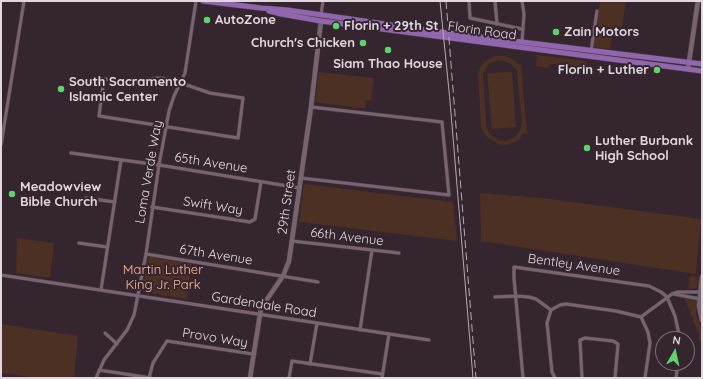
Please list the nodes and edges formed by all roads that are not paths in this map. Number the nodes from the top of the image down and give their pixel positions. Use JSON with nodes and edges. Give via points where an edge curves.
{"nodes":[{"id":1,"x":24,"y":1,"type":"edge"},
{"id":2,"x":196,"y":1,"type":"edge"},
{"id":3,"x":203,"y":1,"type":"edge"},
{"id":4,"x":323,"y":1,"type":"edge"},
{"id":5,"x":469,"y":1,"type":"edge"},
{"id":6,"x":495,"y":1,"type":"edge"},
{"id":7,"x":522,"y":1,"type":"edge"},
{"id":8,"x":698,"y":1,"type":"edge"},
{"id":9,"x":597,"y":11,"type":"dead end"},
{"id":10,"x":321,"y":18,"type":"junction"},
{"id":11,"x":497,"y":24,"type":"junction"},
{"id":12,"x":522,"y":29,"type":"junction"},
{"id":13,"x":522,"y":42,"type":"junction"},
{"id":14,"x":514,"y":47,"type":"junction"},
{"id":15,"x":592,"y":51,"type":"junction"},
{"id":16,"x":591,"y":57,"type":"junction"},
{"id":17,"x":689,"y":63,"type":"junction"},
{"id":18,"x":702,"y":64,"type":"edge"},
{"id":19,"x":688,"y":69,"type":"junction"},
{"id":20,"x":702,"y":71,"type":"edge"},
{"id":21,"x":181,"y":84,"type":"junction"},
{"id":22,"x":311,"y":107,"type":"junction"},
{"id":23,"x":167,"y":127,"type":"junction"},
{"id":24,"x":1,"y":145,"type":"edge"},
{"id":25,"x":71,"y":153,"type":"dead end"},
{"id":26,"x":121,"y":160,"type":"junction"},
{"id":27,"x":159,"y":165,"type":"junction"},
{"id":28,"x":302,"y":178,"type":"junction"},
{"id":29,"x":261,"y":182,"type":"junction"},
{"id":30,"x":300,"y":188,"type":"junction"},
{"id":31,"x":86,"y":198,"type":"dead end"},
{"id":32,"x":115,"y":202,"type":"junction"},
{"id":33,"x":152,"y":207,"type":"junction"},
{"id":34,"x":292,"y":240,"type":"junction"},
{"id":35,"x":79,"y":243,"type":"dead end"},
{"id":36,"x":107,"y":248,"type":"junction"},
{"id":37,"x":372,"y":250,"type":"junction"},
{"id":38,"x":399,"y":253,"type":"dead end"},
{"id":39,"x":146,"y":254,"type":"junction"},
{"id":40,"x":1,"y":275,"type":"edge"},
{"id":41,"x":283,"y":276,"type":"junction"},
{"id":42,"x":702,"y":277,"type":"edge"},
{"id":43,"x":318,"y":282,"type":"dead end"},
{"id":44,"x":101,"y":290,"type":"junction"},
{"id":45,"x":701,"y":292,"type":"junction"},
{"id":46,"x":672,"y":294,"type":"junction"},
{"id":47,"x":138,"y":296,"type":"junction"},
{"id":48,"x":516,"y":296,"type":"junction"},
{"id":49,"x":495,"y":297,"type":"dead end"},
{"id":50,"x":667,"y":297,"type":"junction"},
{"id":51,"x":700,"y":299,"type":"junction"},
{"id":52,"x":551,"y":310,"type":"junction"},
{"id":53,"x":260,"y":314,"type":"junction"},
{"id":54,"x":641,"y":318,"type":"junction"},
{"id":55,"x":702,"y":320,"type":"edge"},
{"id":56,"x":317,"y":323,"type":"junction"},
{"id":57,"x":360,"y":330,"type":"junction"},
{"id":58,"x":678,"y":331,"type":"edge"},
{"id":59,"x":104,"y":333,"type":"dead end"},
{"id":60,"x":389,"y":334,"type":"junction"},
{"id":61,"x":429,"y":340,"type":"dead end"},
{"id":62,"x":116,"y":344,"type":"junction"},
{"id":63,"x":253,"y":354,"type":"junction"},
{"id":64,"x":310,"y":364,"type":"junction"},
{"id":65,"x":99,"y":370,"type":"junction"},
{"id":66,"x":382,"y":376,"type":"edge"},
{"id":67,"x":96,"y":378,"type":"edge"},
{"id":68,"x":150,"y":378,"type":"edge"},
{"id":69,"x":250,"y":378,"type":"edge"},
{"id":70,"x":289,"y":378,"type":"edge"},
{"id":71,"x":523,"y":378,"type":"edge"},
{"id":72,"x":555,"y":378,"type":"edge"},
{"id":73,"x":582,"y":378,"type":"edge"},
{"id":74,"x":615,"y":378,"type":"edge"},
{"id":75,"x":645,"y":378,"type":"edge"}],
"edges":[{"from":1,"to":24,"type":"street"},
{"from":2,"to":21,"type":"street","name":"Loma Verde Way"},
{"from":3,"to":10,"type":"main road","name":"Florin Road"},
{"from":4,"to":10,"type":"street"},
{"from":5,"to":11,"type":"street","via":[[470,18]]},
{"from":6,"to":11,"type":"street"},
{"from":7,"to":12,"type":"street"},
{"from":8,"to":17,"type":"street"},
{"from":9,"to":15,"type":"street"},
{"from":10,"to":13,"type":"main road","name":"Florin Road"},
{"from":10,"to":14,"type":"main road","name":"Florin Road"},
{"from":10,"to":22,"type":"street","name":"29th Street"},
{"from":11,"to":12,"type":"street"},
{"from":12,"to":13,"type":"street"},
{"from":13,"to":14,"type":"main road"},
{"from":13,"to":15,"type":"main road","name":"Florin Road"},
{"from":14,"to":16,"type":"main road","name":"Florin Road"},
{"from":15,"to":16,"type":"street"},
{"from":15,"to":17,"type":"main road","name":"Florin Road"},
{"from":16,"to":19,"type":"main road","name":"Florin Road"},
{"from":17,"to":18,"type":"main road","name":"Florin Road"},
{"from":17,"to":19,"type":"street"},
{"from":19,"to":20,"type":"main road","name":"Florin Road"},
{"from":21,"to":23,"type":"street","name":"Loma Verde Way","via":[[172,103]]},
{"from":21,"to":23,"type":"street","via":[[210,93],[243,98],[238,138]]},
{"from":21,"to":23,"type":"street","via":[[158,78],[130,82],[104,79],[98,116]]},
{"from":22,"to":28,"type":"street","name":"29th Street"},
{"from":22,"to":28,"type":"street","via":[[442,122],[449,195]]},
{"from":23,"to":27,"type":"street","name":"Loma Verde Way"},
{"from":25,"to":26,"type":"street","name":"65th Avenue"},
{"from":26,"to":27,"type":"street","name":"65th Avenue"},
{"from":26,"to":32,"type":"street"},
{"from":27,"to":29,"type":"street","name":"65th Avenue"},
{"from":27,"to":33,"type":"street","name":"Loma Verde Way"},
{"from":28,"to":30,"type":"street","name":"29th Street"},
{"from":29,"to":30,"type":"street","name":"65th Avenue"},
{"from":29,"to":33,"type":"street","name":"Swift Way","via":[[255,219],[250,222]]},
{"from":30,"to":34,"type":"street","name":"29th Street"},
{"from":31,"to":32,"type":"street"},
{"from":32,"to":36,"type":"street"},
{"from":33,"to":39,"type":"street","name":"Loma Verde Way"},
{"from":34,"to":37,"type":"street","name":"66th Avenue"},
{"from":34,"to":41,"type":"street","name":"29th Street","via":[[288,265]]},
{"from":35,"to":36,"type":"street"},
{"from":36,"to":44,"type":"street"},
{"from":37,"to":38,"type":"street","name":"66th Avenue"},
{"from":37,"to":57,"type":"street"},
{"from":39,"to":41,"type":"street","name":"67th Avenue"},
{"from":39,"to":47,"type":"street","name":"Loma Verde Way"},
{"from":40,"to":44,"type":"street","name":"Gardendale Road"},
{"from":41,"to":43,"type":"street","name":"67th Avenue"},
{"from":41,"to":53,"type":"street","name":"29th Street","via":[[264,302]]},
{"from":42,"to":45,"type":"street"},
{"from":44,"to":47,"type":"street","name":"Gardendale Road"},
{"from":45,"to":46,"type":"street"},
{"from":45,"to":51,"type":"street"},
{"from":46,"to":50,"type":"street"},
{"from":46,"to":51,"type":"street"},
{"from":47,"to":53,"type":"street","name":"Gardendale Road"},
{"from":47,"to":62,"type":"street","name":"Loma Verde Way","via":[[131,323]]},
{"from":48,"to":49,"type":"street"},
{"from":48,"to":50,"type":"street","name":"Bentley Avenue","via":[[514,267],[649,286]]},
{"from":48,"to":52,"type":"street","via":[[536,299]]},
{"from":48,"to":71,"type":"street","name":"Bentley Avenue"},
{"from":50,"to":54,"type":"street"},
{"from":50,"to":58,"type":"street"},
{"from":51,"to":55,"type":"street","via":[[699,310]]},
{"from":52,"to":54,"type":"street","via":[[566,304],[616,311]]},
{"from":52,"to":72,"type":"street","via":[[547,323],[552,372]]},
{"from":53,"to":56,"type":"street","name":"Gardendale Road"},
{"from":53,"to":63,"type":"street","name":"29th Street"},
{"from":54,"to":75,"type":"street","via":[[650,343]]},
{"from":56,"to":57,"type":"street","name":"Gardendale Road"},
{"from":56,"to":64,"type":"street"},
{"from":57,"to":60,"type":"street","name":"Gardendale Road"},
{"from":59,"to":62,"type":"street"},
{"from":60,"to":61,"type":"street","name":"Gardendale Road"},
{"from":60,"to":66,"type":"street"},
{"from":62,"to":65,"type":"street","name":"Loma Verde Way"},
{"from":63,"to":68,"type":"street","name":"Provo Way","via":[[167,341],[153,363]]},
{"from":63,"to":69,"type":"street","name":"29th Street"},
{"from":64,"to":66,"type":"street"},
{"from":64,"to":70,"type":"street","via":[[292,362]]},
{"from":65,"to":67,"type":"street","name":"Loma Verde Way"},
{"from":65,"to":68,"type":"street"},
{"from":73,"to":74,"type":"street","via":[[580,340],[585,338],[613,341],[618,344]]}]}
